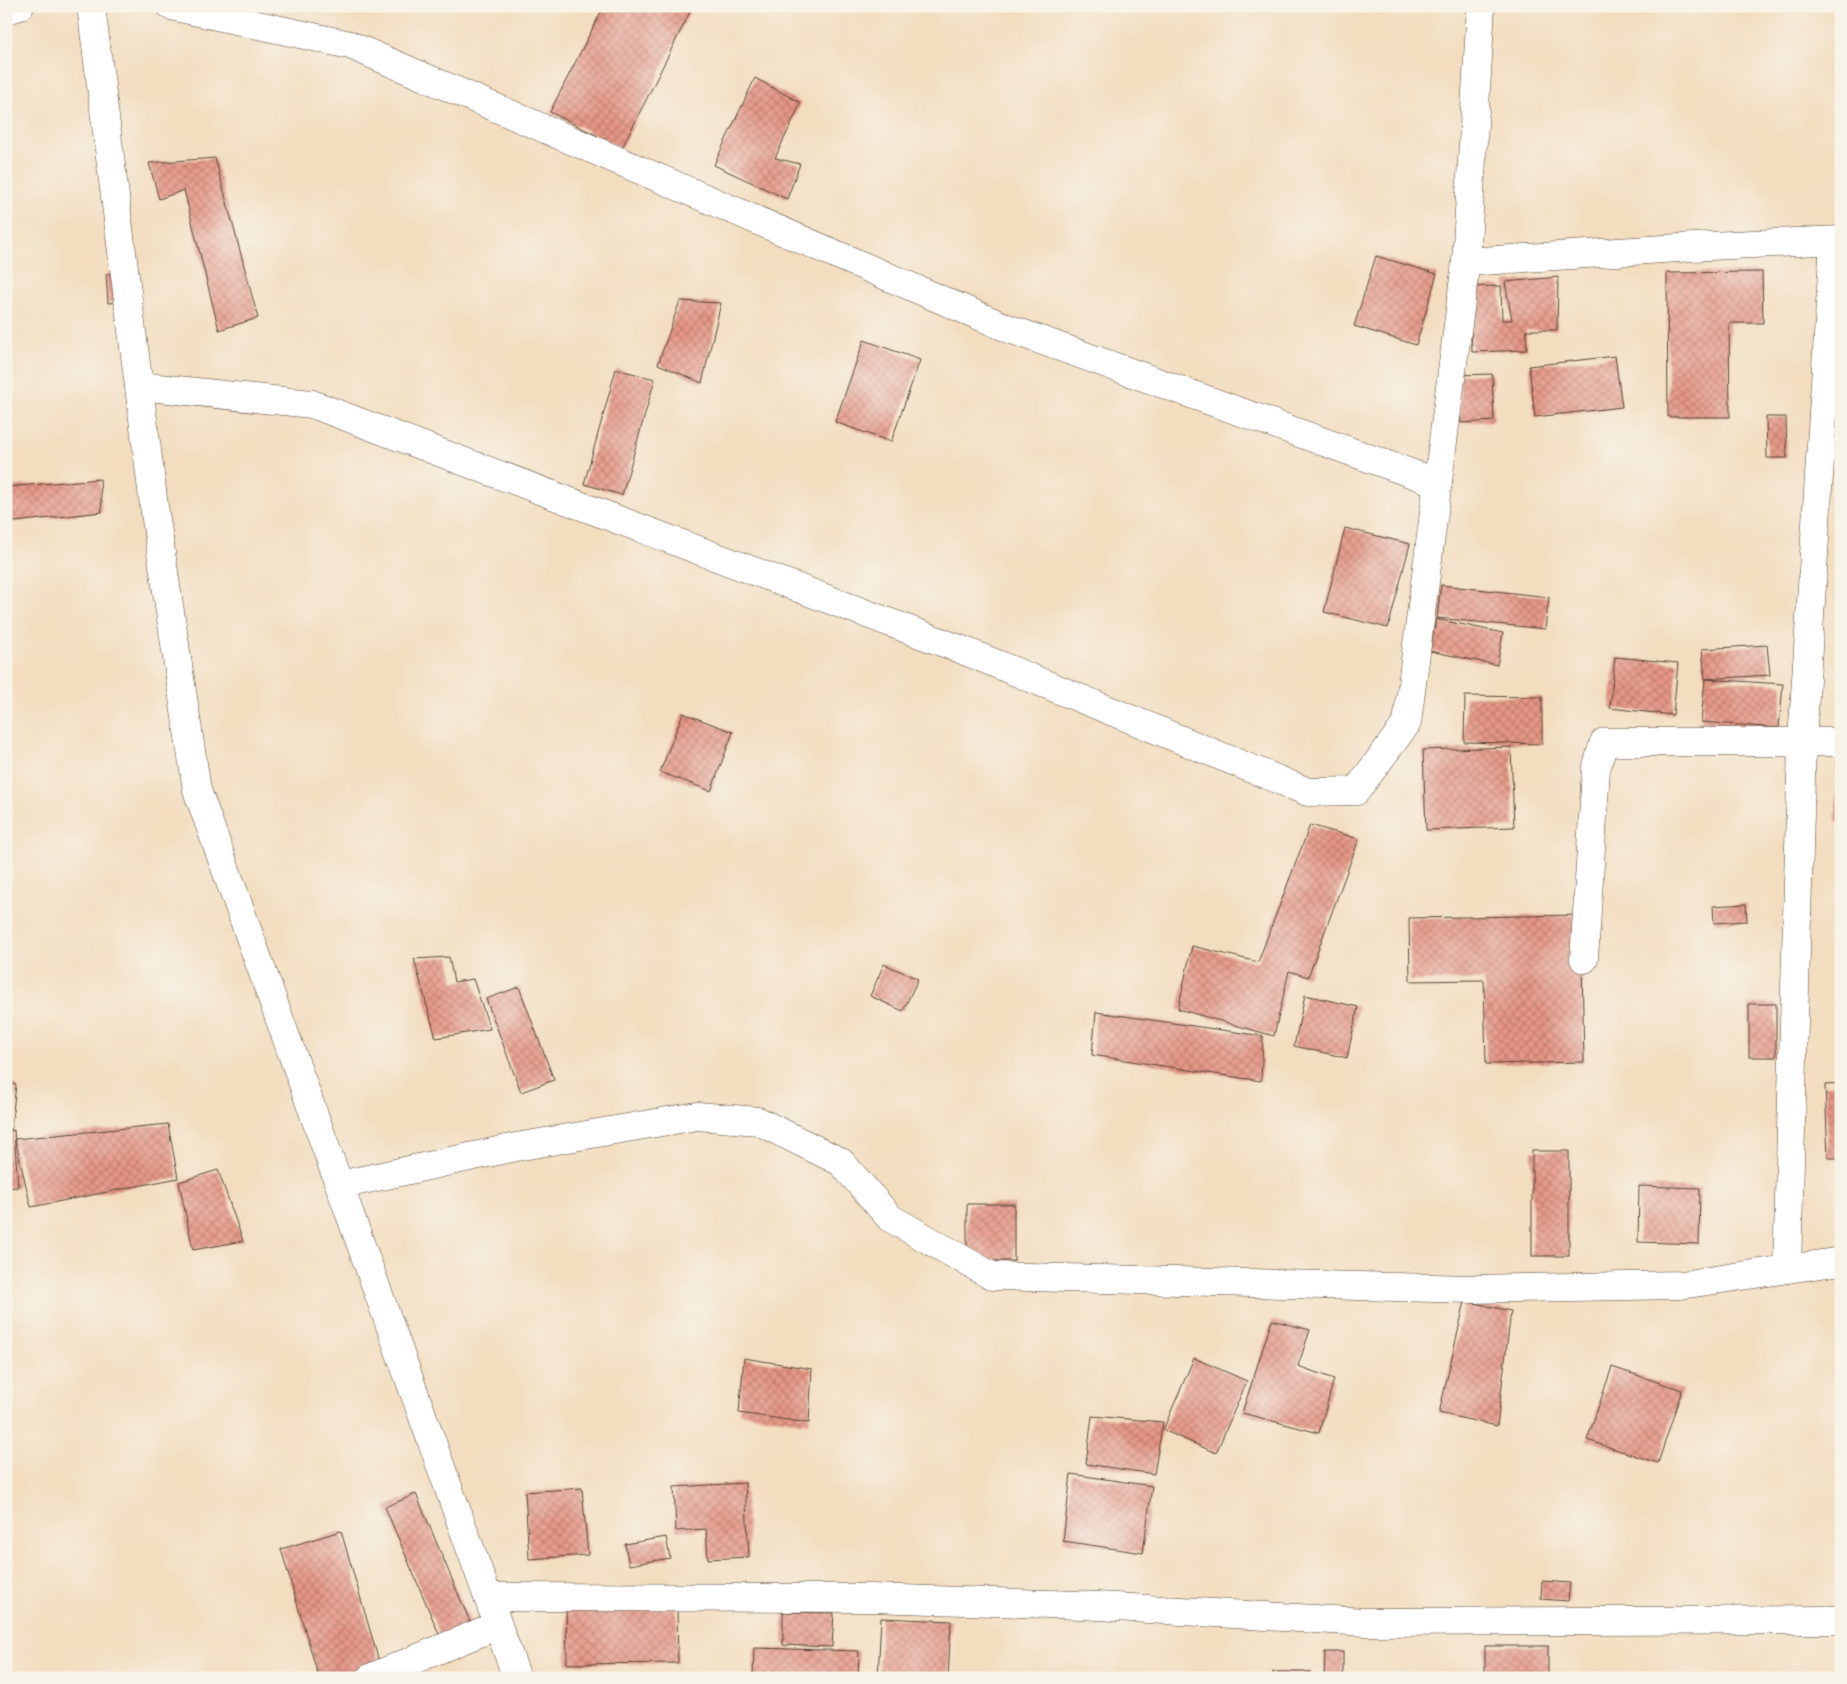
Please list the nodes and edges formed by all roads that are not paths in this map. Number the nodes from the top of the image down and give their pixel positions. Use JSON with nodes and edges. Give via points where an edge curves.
{"nodes":[{"id":1,"x":20,"y":6,"type":"edge"},
{"id":2,"x":91,"y":6,"type":"edge"},
{"id":3,"x":171,"y":6,"type":"edge"},
{"id":4,"x":1481,"y":6,"type":"edge"},
{"id":5,"x":6,"y":10,"type":"edge"},
{"id":6,"x":1838,"y":240,"type":"edge"},
{"id":7,"x":1466,"y":262,"type":"junction"},
{"id":8,"x":139,"y":386,"type":"junction"},
{"id":9,"x":1438,"y":483,"type":"junction"},
{"id":10,"x":1802,"y":742,"type":"junction"},
{"id":11,"x":1841,"y":742,"type":"edge"},
{"id":12,"x":1584,"y":959,"type":"dead end"},
{"id":13,"x":340,"y":1185,"type":"junction"},
{"id":14,"x":1841,"y":1261,"type":"edge"},
{"id":15,"x":1787,"y":1269,"type":"junction"},
{"id":16,"x":488,"y":1597,"type":"junction"},
{"id":17,"x":1841,"y":1620,"type":"edge"},
{"id":18,"x":498,"y":1625,"type":"junction"},
{"id":19,"x":370,"y":1678,"type":"edge"},
{"id":20,"x":517,"y":1678,"type":"edge"}],
"edges":[{"from":1,"to":5,"type":"street"},
{"from":2,"to":8,"type":"street"},
{"from":3,"to":9,"type":"street","via":[[350,45],[1008,328]]},
{"from":4,"to":7,"type":"street"},
{"from":6,"to":7,"type":"street"},
{"from":6,"to":10,"type":"street"},
{"from":7,"to":9,"type":"street"},
{"from":8,"to":9,"type":"street","via":[[312,404],[965,651],[1308,792],[1356,791],[1406,723]]},
{"from":8,"to":13,"type":"street","via":[[197,790]]},
{"from":10,"to":11,"type":"street"},
{"from":10,"to":12,"type":"street","via":[[1604,742],[1596,769]]},
{"from":10,"to":15,"type":"street"},
{"from":13,"to":15,"type":"street","via":[[516,1146],[697,1116],[758,1122],[841,1162],[890,1218],[992,1276],[1471,1289],[1681,1285]]},
{"from":13,"to":16,"type":"street"},
{"from":14,"to":15,"type":"street"},
{"from":16,"to":17,"type":"street","via":[[871,1598],[1081,1605],[1366,1622]]},
{"from":16,"to":18,"type":"street"},
{"from":18,"to":19,"type":"street"},
{"from":18,"to":20,"type":"street"}]}
